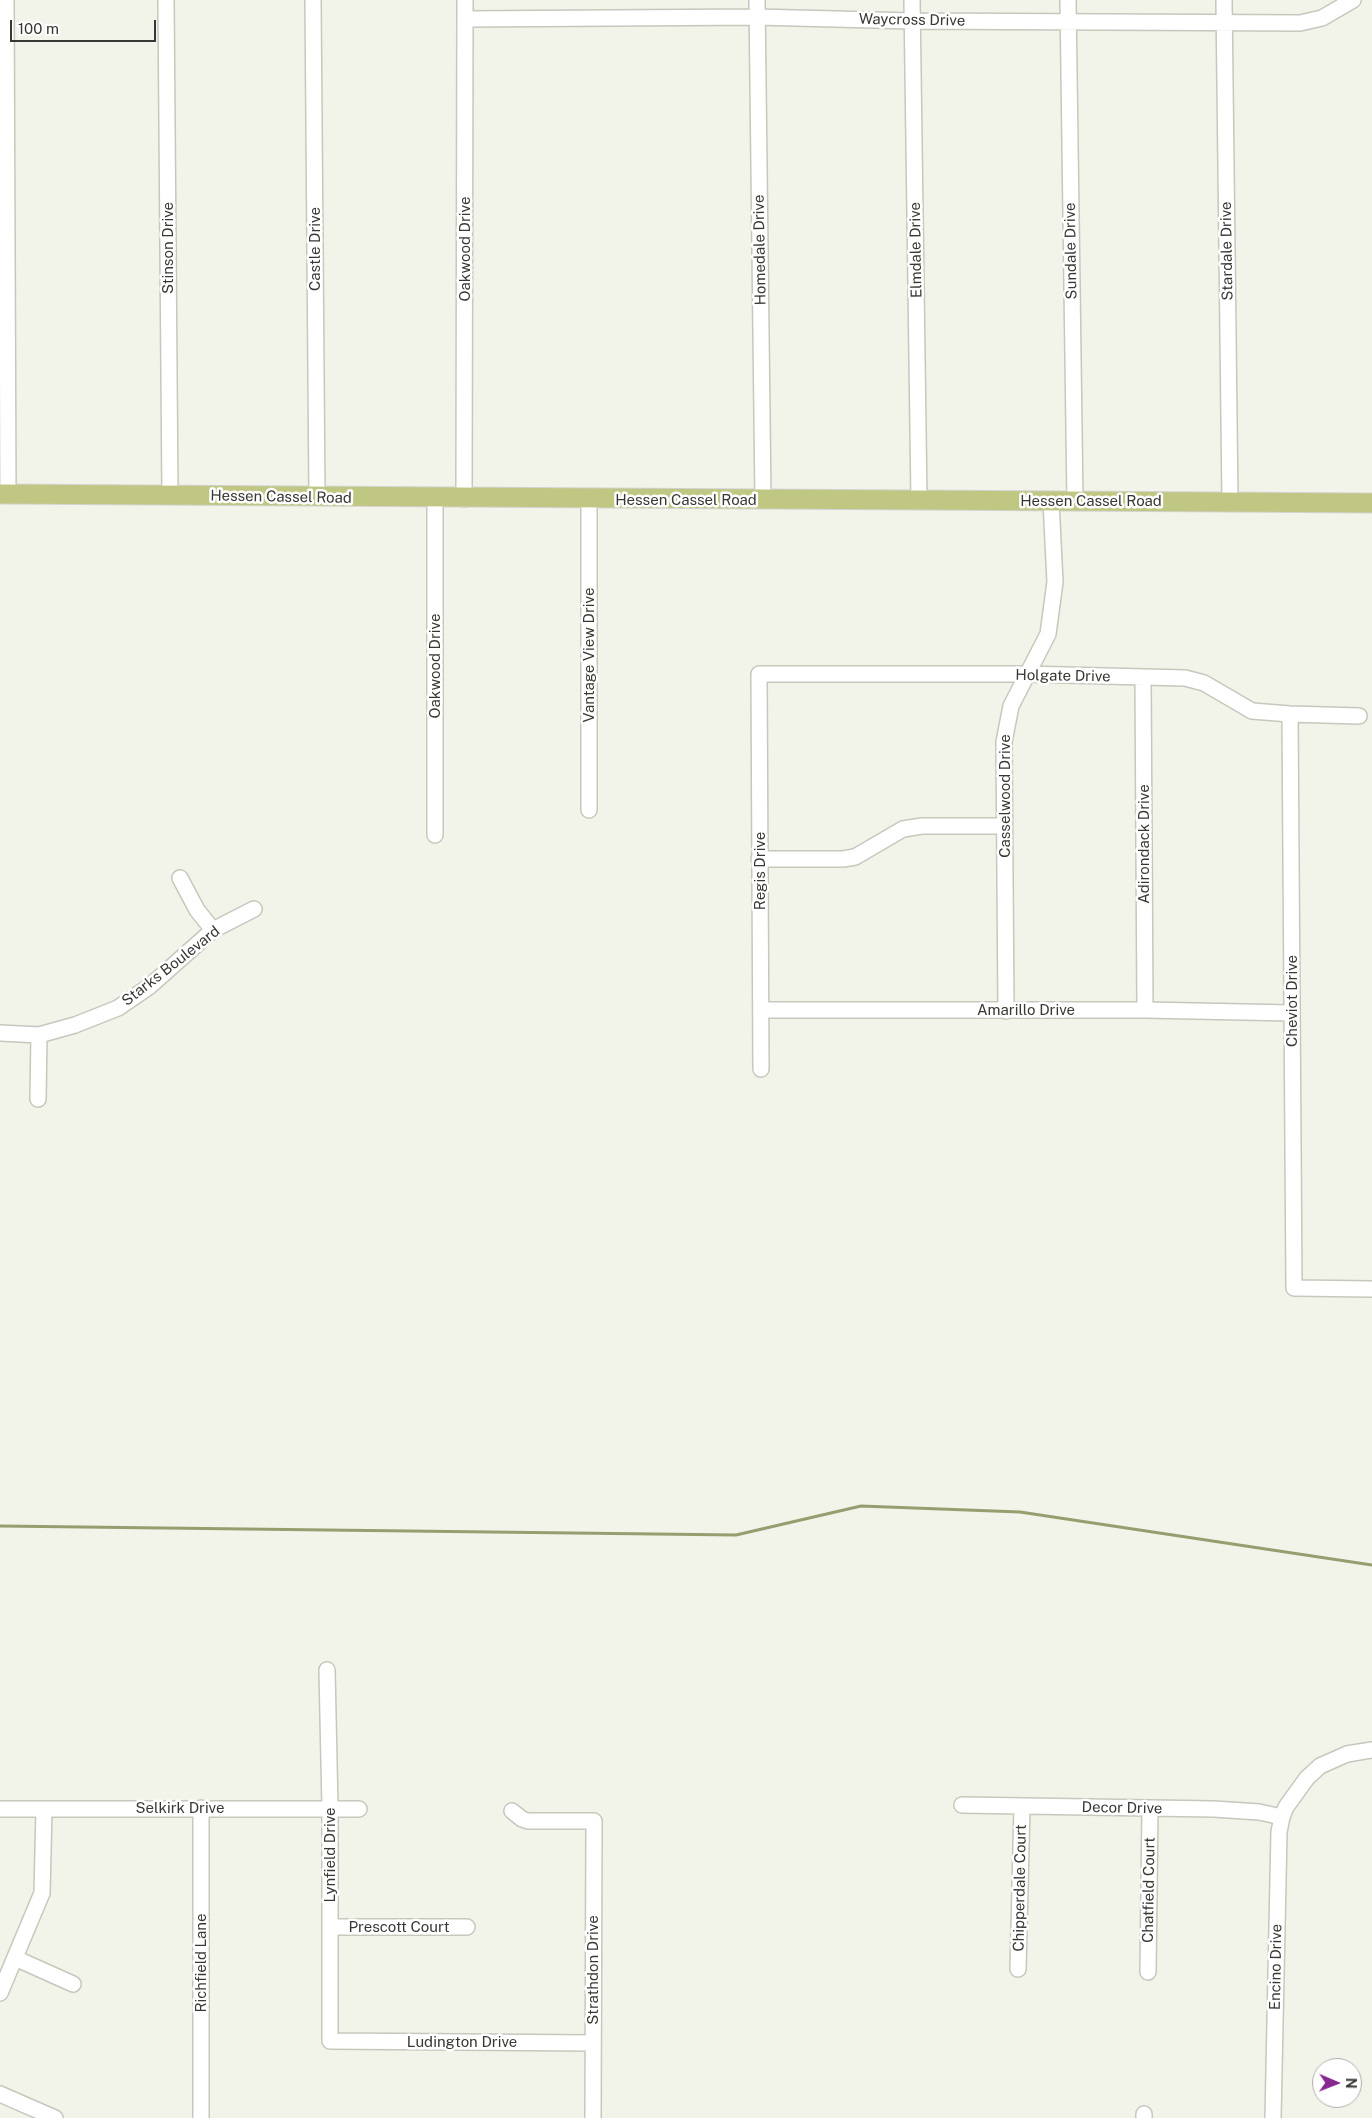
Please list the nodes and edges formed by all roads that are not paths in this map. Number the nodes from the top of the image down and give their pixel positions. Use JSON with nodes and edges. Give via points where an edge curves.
{"nodes":[{"id":1,"x":6,"y":0,"type":"edge"},
{"id":2,"x":166,"y":0,"type":"edge"},
{"id":3,"x":312,"y":0,"type":"edge"},
{"id":4,"x":465,"y":0,"type":"edge"},
{"id":5,"x":757,"y":0,"type":"edge"},
{"id":6,"x":912,"y":0,"type":"edge"},
{"id":7,"x":1068,"y":0,"type":"edge"},
{"id":8,"x":1224,"y":0,"type":"edge"},
{"id":9,"x":1353,"y":0,"type":"edge"},
{"id":10,"x":757,"y":17,"type":"junction"},
{"id":11,"x":465,"y":19,"type":"junction"},
{"id":12,"x":912,"y":21,"type":"junction"},
{"id":13,"x":1068,"y":22,"type":"junction"},
{"id":14,"x":1224,"y":22,"type":"junction"},
{"id":15,"x":4,"y":494,"type":"edge"},
{"id":16,"x":170,"y":496,"type":"junction"},
{"id":17,"x":317,"y":497,"type":"junction"},
{"id":18,"x":435,"y":498,"type":"junction"},
{"id":19,"x":464,"y":499,"type":"junction"},
{"id":20,"x":589,"y":499,"type":"junction"},
{"id":21,"x":762,"y":500,"type":"junction"},
{"id":22,"x":919,"y":500,"type":"junction"},
{"id":23,"x":1051,"y":501,"type":"junction"},
{"id":24,"x":1074,"y":501,"type":"junction"},
{"id":25,"x":1230,"y":502,"type":"junction"},
{"id":26,"x":1372,"y":503,"type":"edge"},
{"id":27,"x":759,"y":674,"type":"joint"},
{"id":28,"x":1025,"y":674,"type":"junction"},
{"id":29,"x":1143,"y":677,"type":"junction"},
{"id":30,"x":1290,"y":714,"type":"junction"},
{"id":31,"x":1359,"y":716,"type":"dead end"},
{"id":32,"x":589,"y":810,"type":"dead end"},
{"id":33,"x":1004,"y":826,"type":"junction"},
{"id":34,"x":435,"y":835,"type":"dead end"},
{"id":35,"x":760,"y":859,"type":"junction"},
{"id":36,"x":180,"y":878,"type":"dead end"},
{"id":37,"x":254,"y":909,"type":"dead end"},
{"id":38,"x":213,"y":930,"type":"junction"},
{"id":39,"x":761,"y":1010,"type":"junction"},
{"id":40,"x":1145,"y":1010,"type":"junction"},
{"id":41,"x":1006,"y":1011,"type":"junction"},
{"id":42,"x":1292,"y":1013,"type":"junction"},
{"id":43,"x":0,"y":1033,"type":"edge"},
{"id":44,"x":39,"y":1035,"type":"junction"},
{"id":45,"x":761,"y":1069,"type":"dead end"},
{"id":46,"x":38,"y":1099,"type":"dead end"},
{"id":47,"x":1372,"y":1289,"type":"edge"},
{"id":48,"x":326,"y":1670,"type":"dead end"},
{"id":49,"x":1372,"y":1750,"type":"edge"},
{"id":50,"x":962,"y":1806,"type":"dead end"},
{"id":51,"x":1022,"y":1807,"type":"junction"},
{"id":52,"x":201,"y":1808,"type":"junction"},
{"id":53,"x":330,"y":1808,"type":"junction"},
{"id":54,"x":1150,"y":1808,"type":"junction"},
{"id":55,"x":0,"y":1809,"type":"edge"},
{"id":56,"x":44,"y":1809,"type":"junction"},
{"id":57,"x":359,"y":1809,"type":"dead end"},
{"id":58,"x":512,"y":1812,"type":"dead end"},
{"id":59,"x":1282,"y":1817,"type":"junction"},
{"id":60,"x":330,"y":1927,"type":"junction"},
{"id":61,"x":467,"y":1927,"type":"dead end"},
{"id":62,"x":15,"y":1958,"type":"junction"},
{"id":63,"x":1018,"y":1969,"type":"dead end"},
{"id":64,"x":1148,"y":1972,"type":"dead end"},
{"id":65,"x":73,"y":1984,"type":"dead end"},
{"id":66,"x":0,"y":1993,"type":"edge"},
{"id":67,"x":330,"y":2041,"type":"joint"},
{"id":68,"x":593,"y":2043,"type":"junction"},
{"id":69,"x":0,"y":2094,"type":"edge"},
{"id":70,"x":54,"y":2118,"type":"edge"},
{"id":71,"x":202,"y":2118,"type":"edge"},
{"id":72,"x":594,"y":2118,"type":"edge"},
{"id":73,"x":1273,"y":2118,"type":"edge"}],
"edges":[{"from":1,"to":15,"type":"street"},
{"from":2,"to":16,"type":"street","name":"Stinson Drive"},
{"from":3,"to":17,"type":"street","name":"Castle Drive"},
{"from":4,"to":11,"type":"street","name":"Oakwood Drive"},
{"from":5,"to":10,"type":"street","name":"Homedale Drive"},
{"from":6,"to":12,"type":"street","name":"Elmdale Drive"},
{"from":7,"to":13,"type":"street","name":"Sundale Drive"},
{"from":8,"to":14,"type":"street","name":"Stardale Drive"},
{"from":9,"to":14,"type":"street","name":"Waycross Drive","via":[[1308,22]]},
{"from":10,"to":11,"type":"street","name":"Waycross Drive"},
{"from":10,"to":12,"type":"street","name":"Waycross Drive"},
{"from":10,"to":21,"type":"street","name":"Homedale Drive"},
{"from":11,"to":19,"type":"street","name":"Oakwood Drive"},
{"from":12,"to":13,"type":"street","name":"Waycross Drive"},
{"from":12,"to":22,"type":"street","name":"Elmdale Drive"},
{"from":13,"to":14,"type":"street","name":"Waycross Drive"},
{"from":13,"to":24,"type":"street","name":"Sundale Drive"},
{"from":14,"to":25,"type":"street","name":"Stardale Drive"},
{"from":15,"to":16,"type":"main road","name":"Hessen Cassel Road"},
{"from":16,"to":17,"type":"main road","name":"Hessen Cassel Road"},
{"from":17,"to":18,"type":"main road","name":"Hessen Cassel Road"},
{"from":18,"to":19,"type":"main road","name":"Hessen Cassel Road"},
{"from":18,"to":34,"type":"street","name":"Oakwood Drive"},
{"from":19,"to":20,"type":"main road","name":"Hessen Cassel Road"},
{"from":20,"to":21,"type":"main road","name":"Hessen Cassel Road"},
{"from":20,"to":32,"type":"street","name":"Vantage View Drive"},
{"from":21,"to":22,"type":"main road","name":"Hessen Cassel Road"},
{"from":22,"to":23,"type":"main road","name":"Hessen Cassel Road"},
{"from":23,"to":24,"type":"main road","name":"Hessen Cassel Road"},
{"from":23,"to":28,"type":"street","name":"Casselwood Drive","via":[[1055,582],[1048,634]]},
{"from":24,"to":25,"type":"main road","name":"Hessen Cassel Road"},
{"from":25,"to":26,"type":"main road","name":"Hessen Cassel Road"},
{"from":27,"to":28,"type":"street","name":"Holgate Drive"},
{"from":27,"to":35,"type":"street","name":"Regis Drive"},
{"from":28,"to":29,"type":"street","name":"Holgate Drive"},
{"from":28,"to":33,"type":"street","name":"Casselwood Drive","via":[[1006,727]]},
{"from":29,"to":30,"type":"street","name":"Holgate Drive","via":[[1185,678],[1204,683],[1252,711]]},
{"from":29,"to":40,"type":"street","name":"Adirondack Drive"},
{"from":30,"to":31,"type":"street","name":"Holgate Drive"},
{"from":30,"to":42,"type":"street","name":"Cheviot Drive"},
{"from":33,"to":35,"type":"street","via":[[904,829],[855,857],[843,860]]},
{"from":33,"to":41,"type":"street","name":"Casselwood Drive"},
{"from":35,"to":39,"type":"street","name":"Regis Drive"},
{"from":36,"to":38,"type":"street"},
{"from":37,"to":38,"type":"street","name":"Starks Boulevard"},
{"from":38,"to":44,"type":"street","name":"Starks Boulevard","via":[[150,986],[118,1008]]},
{"from":39,"to":41,"type":"street","name":"Amarillo Drive"},
{"from":39,"to":45,"type":"street","name":"Regis Drive"},
{"from":40,"to":41,"type":"street","name":"Amarillo Drive"},
{"from":40,"to":42,"type":"street","name":"Amarillo Drive"},
{"from":42,"to":47,"type":"street","name":"Cheviot Drive","via":[[1294,1288]]},
{"from":43,"to":44,"type":"street","name":"Starks Boulevard"},
{"from":44,"to":46,"type":"street"},
{"from":48,"to":53,"type":"street","name":"Lynfield Drive"},
{"from":49,"to":59,"type":"street","via":[[1347,1754],[1320,1766],[1307,1778]]},
{"from":50,"to":51,"type":"street","name":"Decor Drive"},
{"from":51,"to":54,"type":"street","name":"Decor Drive"},
{"from":51,"to":63,"type":"street","name":"Chipperdale Court"},
{"from":52,"to":53,"type":"street","name":"Selkirk Drive"},
{"from":52,"to":56,"type":"street","name":"Selkirk Drive"},
{"from":52,"to":71,"type":"street","name":"Richfield Lane"},
{"from":53,"to":57,"type":"street","name":"Selkirk Drive"},
{"from":53,"to":60,"type":"street","name":"Lynfield Drive"},
{"from":54,"to":59,"type":"street","name":"Decor Drive","via":[[1244,1810]]},
{"from":54,"to":64,"type":"street","name":"Chatfield Court"},
{"from":55,"to":56,"type":"street","name":"Selkirk Drive"},
{"from":56,"to":62,"type":"street","via":[[42,1893]]},
{"from":58,"to":68,"type":"street","name":"Strathdon Drive","via":[[528,1820],[594,1821]]},
{"from":59,"to":73,"type":"street","name":"Encino Drive","via":[[1279,1832]]},
{"from":60,"to":61,"type":"street","name":"Prescott Court"},
{"from":60,"to":67,"type":"street","name":"Lynfield Drive"},
{"from":62,"to":65,"type":"street"},
{"from":62,"to":66,"type":"street"},
{"from":67,"to":68,"type":"street","name":"Ludington Drive"},
{"from":68,"to":72,"type":"street","name":"Strathdon Drive"},
{"from":69,"to":70,"type":"street"}]}
